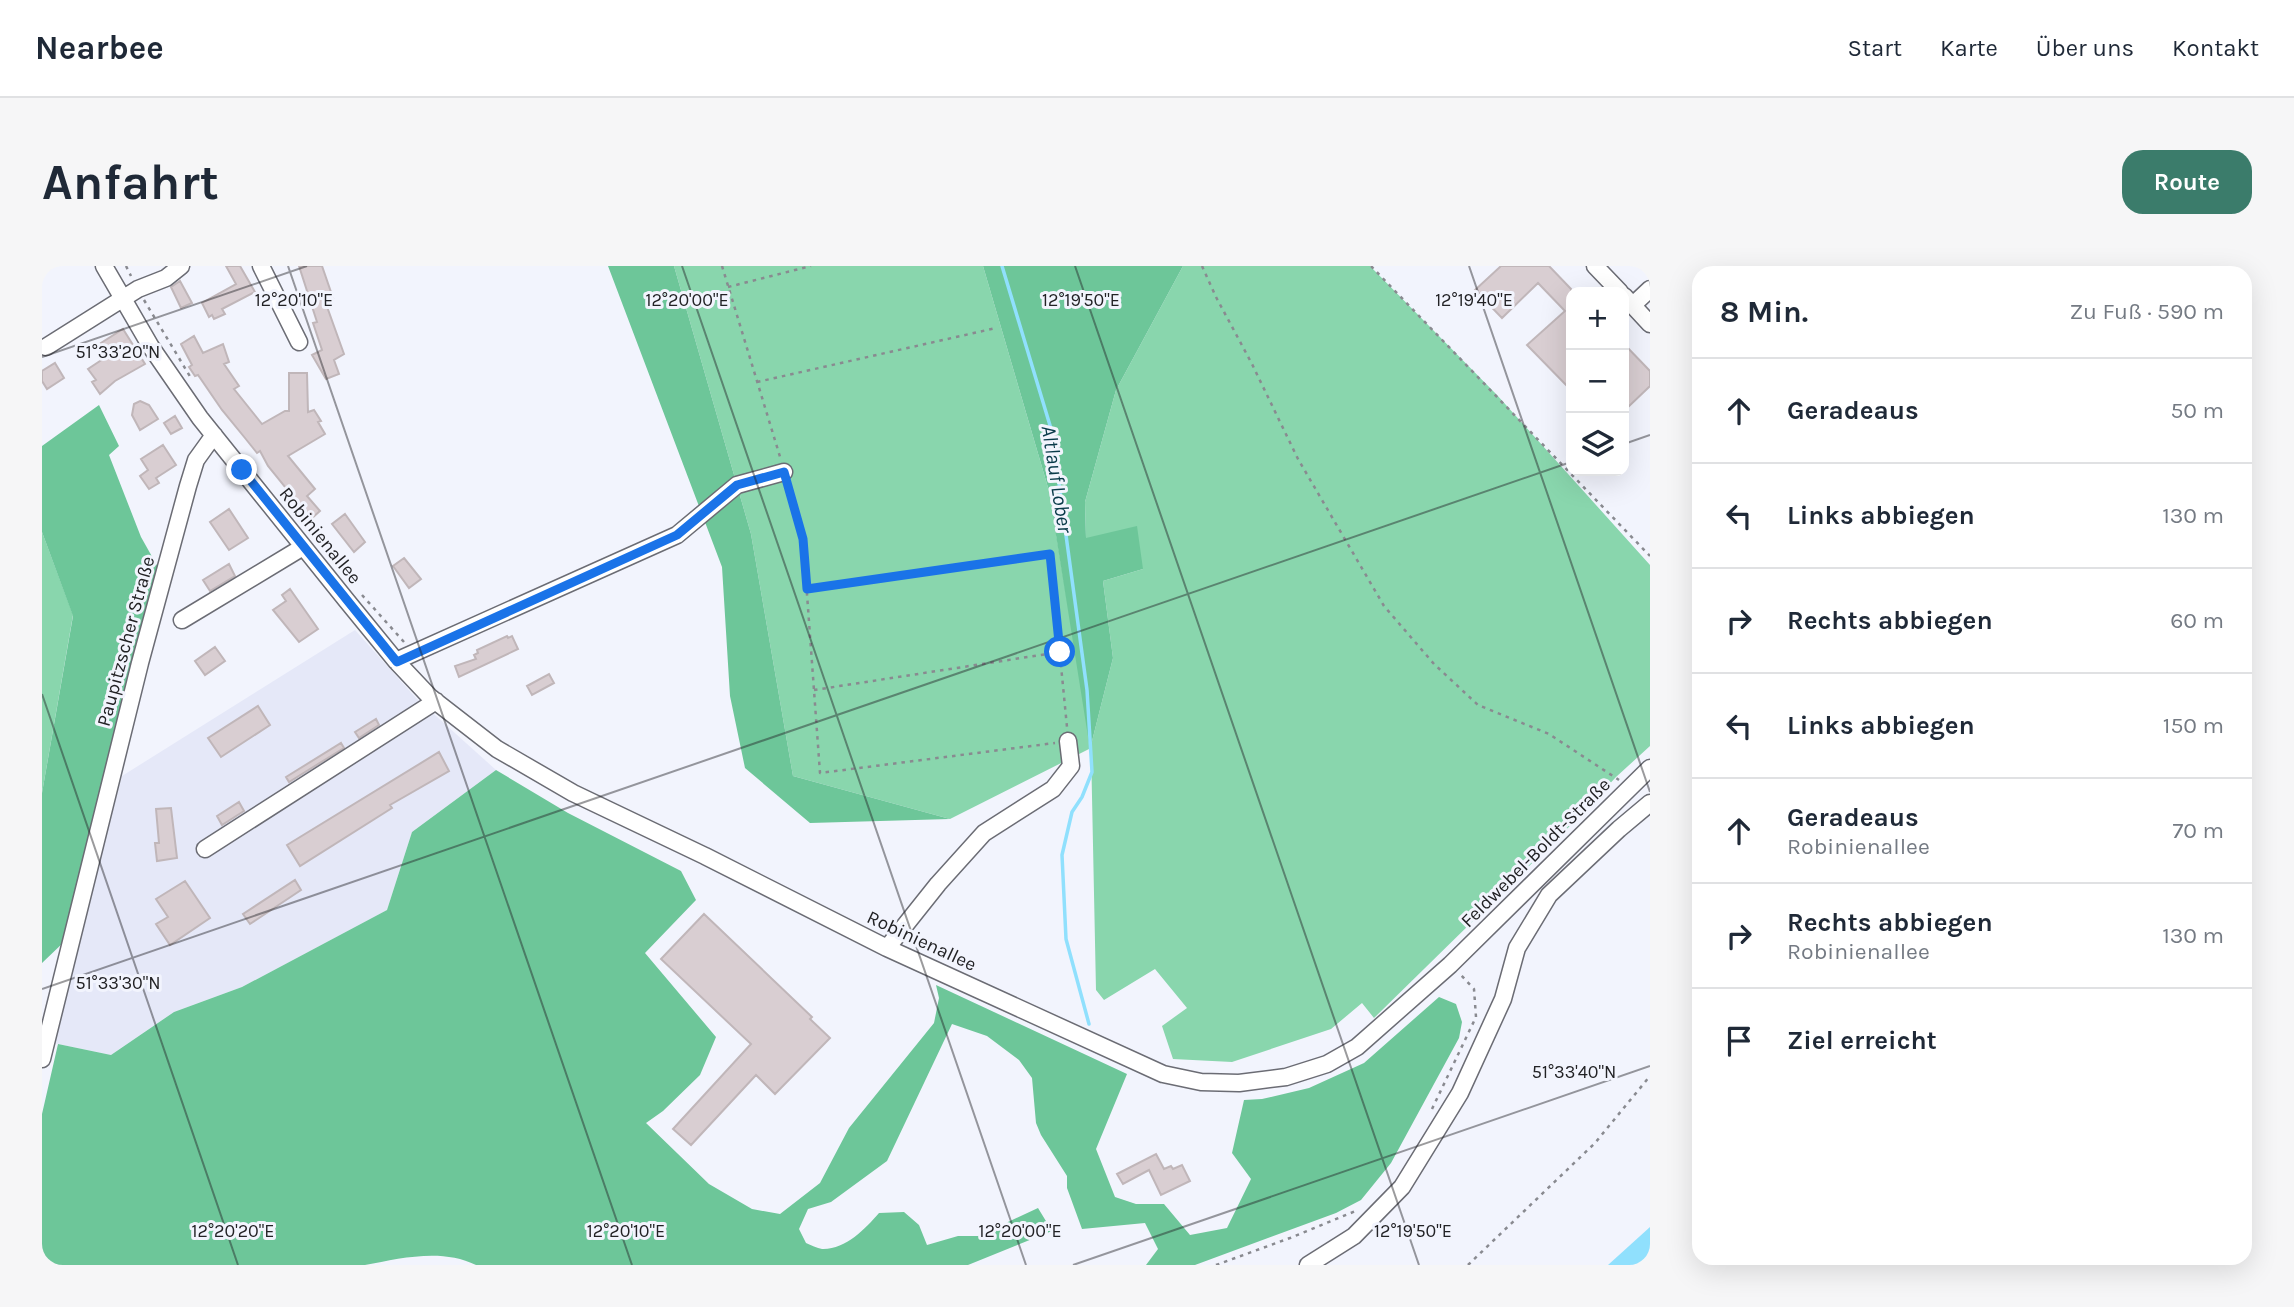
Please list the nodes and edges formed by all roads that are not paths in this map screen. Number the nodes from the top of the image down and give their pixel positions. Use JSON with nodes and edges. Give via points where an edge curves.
{"nodes":[{"id":1,"x":104,"y":266,"type":"edge"},
{"id":2,"x":181,"y":266,"type":"edge"},
{"id":3,"x":261,"y":266,"type":"edge"},
{"id":4,"x":1595,"y":266,"type":"edge"},
{"id":5,"x":1615,"y":287,"type":"edge"},
{"id":6,"x":1650,"y":289,"type":"edge"},
{"id":7,"x":1629,"y":298,"type":"edge"},
{"id":8,"x":121,"y":299,"type":"junction"},
{"id":9,"x":1629,"y":302,"type":"edge"},
{"id":10,"x":1650,"y":324,"type":"edge"},
{"id":11,"x":299,"y":342,"type":"dead end"},
{"id":12,"x":46,"y":347,"type":"dead end"},
{"id":13,"x":214,"y":435,"type":"junction"},
{"id":14,"x":784,"y":472,"type":"road end"},
{"id":15,"x":303,"y":547,"type":"junction"},
{"id":16,"x":182,"y":620,"type":"dead end"},
{"id":17,"x":397,"y":662,"type":"junction"},
{"id":18,"x":436,"y":701,"type":"junction"},
{"id":19,"x":1068,"y":741,"type":"road end"},
{"id":20,"x":1650,"y":768,"type":"edge"},
{"id":21,"x":1650,"y":803,"type":"edge"},
{"id":22,"x":205,"y":849,"type":"dead end"},
{"id":23,"x":887,"y":948,"type":"junction"},
{"id":24,"x":1450,"y":965,"type":"joint"},
{"id":25,"x":42,"y":1059,"type":"edge"},
{"id":26,"x":1308,"y":1265,"type":"edge"}],
"edges":[{"from":1,"to":8,"type":"street"},
{"from":2,"to":8,"type":"street"},
{"from":3,"to":11,"type":"street"},
{"from":4,"to":5,"type":"street"},
{"from":6,"to":7,"type":"street"},
{"from":8,"to":12,"type":"street"},
{"from":8,"to":13,"type":"street"},
{"from":9,"to":10,"type":"street"},
{"from":13,"to":15,"type":"street","name":"Robinienallee"},
{"from":13,"to":25,"type":"street","name":"Paupitzscher Straße","via":[[196,460],[184,499]]},
{"from":14,"to":17,"type":"street","via":[[737,485],[677,535]]},
{"from":15,"to":16,"type":"street"},
{"from":15,"to":17,"type":"street","name":"Robinienallee"},
{"from":17,"to":18,"type":"street","name":"Robinienallee"},
{"from":18,"to":22,"type":"street"},
{"from":18,"to":23,"type":"street","name":"Robinienallee","via":[[497,749],[573,793]]},
{"from":19,"to":23,"type":"street","via":[[1072,766],[1053,789],[984,832]]},
{"from":20,"to":24,"type":"street","name":"Feldwebel-Boldt-Straße"},
{"from":21,"to":26,"type":"street","via":[[1549,895],[1517,948],[1503,999],[1460,1093],[1402,1187],[1354,1236]]},
{"from":23,"to":24,"type":"street","name":"Robinienallee","via":[[1139,1063],[1200,1082],[1286,1077],[1327,1064],[1357,1047]]}]}
